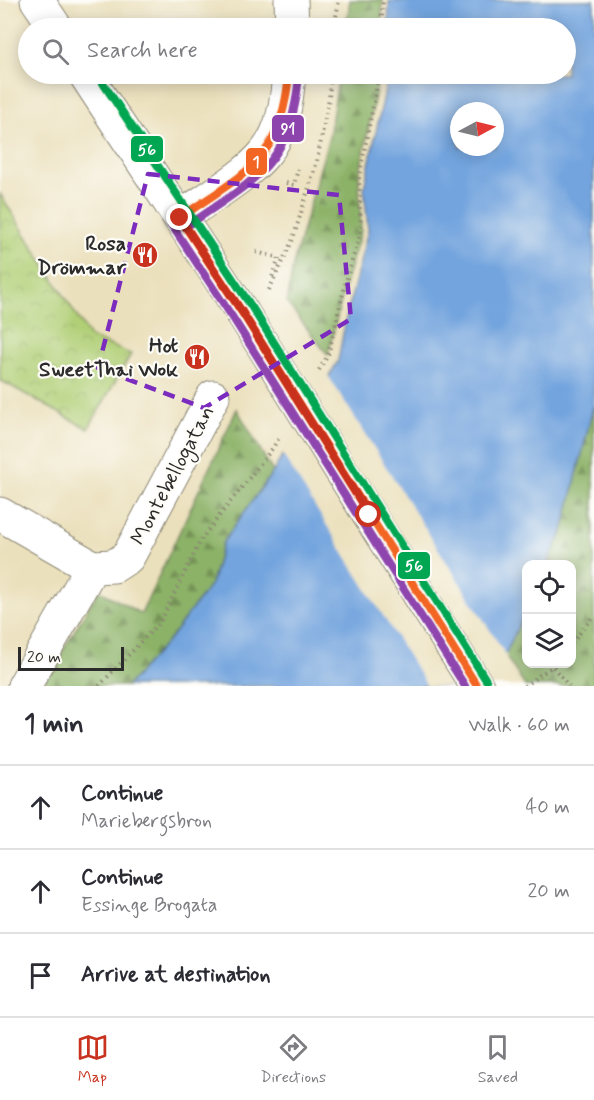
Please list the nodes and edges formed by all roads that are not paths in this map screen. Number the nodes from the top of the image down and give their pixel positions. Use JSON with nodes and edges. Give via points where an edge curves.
{"nodes":[{"id":1,"x":37,"y":0,"type":"edge"},
{"id":2,"x":291,"y":0,"type":"edge"},
{"id":3,"x":49,"y":18,"type":"edge"},
{"id":4,"x":292,"y":18,"type":"edge"},
{"id":5,"x":92,"y":84,"type":"edge"},
{"id":6,"x":288,"y":84,"type":"edge"},
{"id":7,"x":180,"y":218,"type":"junction"},
{"id":8,"x":213,"y":397,"type":"dead end"},
{"id":9,"x":0,"y":514,"type":"edge"},
{"id":10,"x":92,"y":567,"type":"junction"},
{"id":11,"x":24,"y":686,"type":"edge"},
{"id":12,"x":477,"y":686,"type":"edge"}],
"edges":[{"from":1,"to":3,"type":"street"},
{"from":2,"to":4,"type":"street"},
{"from":5,"to":7,"type":"street"},
{"from":6,"to":7,"type":"street","via":[[278,132],[265,154]]},
{"from":7,"to":12,"type":"street","bridge":true},
{"from":8,"to":10,"type":"street","name":"Montebellogatan","via":[[128,557],[114,566]]},
{"from":9,"to":10,"type":"street"},
{"from":10,"to":11,"type":"street"}]}
